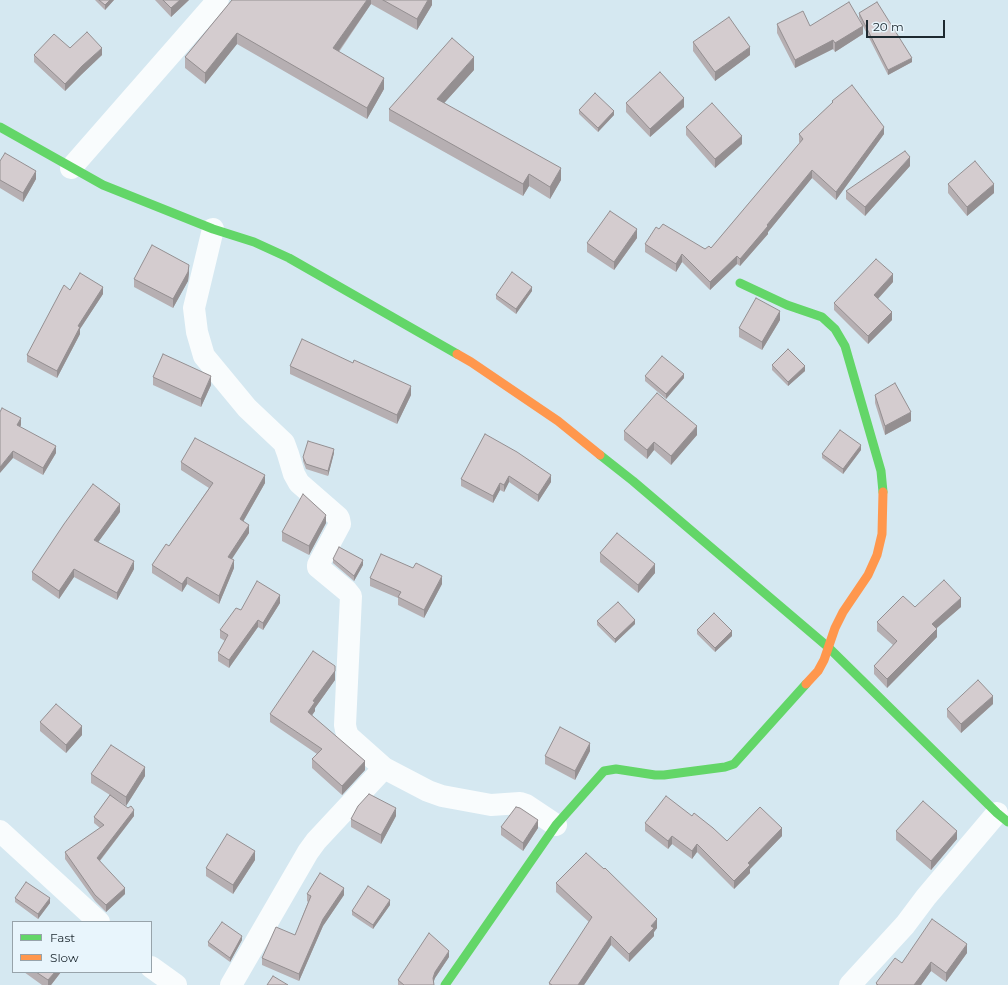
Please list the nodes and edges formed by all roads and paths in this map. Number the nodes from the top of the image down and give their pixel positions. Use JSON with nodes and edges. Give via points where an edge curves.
{"nodes":[{"id":1,"x":218,"y":0,"type":"edge"},
{"id":2,"x":0,"y":127,"type":"edge"},
{"id":3,"x":71,"y":168,"type":"junction"},
{"id":4,"x":213,"y":229,"type":"junction"},
{"id":5,"x":740,"y":283,"type":"dead end"},
{"id":6,"x":828,"y":647,"type":"junction"},
{"id":7,"x":384,"y":768,"type":"junction"},
{"id":8,"x":1002,"y":817,"type":"edge"},
{"id":9,"x":556,"y":825,"type":"junction"},
{"id":10,"x":0,"y":831,"type":"edge"},
{"id":11,"x":98,"y":921,"type":"edge"},
{"id":12,"x":152,"y":968,"type":"edge"},
{"id":13,"x":176,"y":985,"type":"edge"},
{"id":14,"x":232,"y":985,"type":"edge"},
{"id":15,"x":445,"y":985,"type":"edge"},
{"id":16,"x":850,"y":985,"type":"edge"}],
"edges":[{"from":1,"to":3,"type":"street"},
{"from":2,"to":3,"type":"street"},
{"from":3,"to":4,"type":"street","via":[[103,185]]},
{"from":4,"to":6,"type":"street","via":[[254,242],[289,258],[471,362],[558,421],[634,481]]},
{"from":4,"to":7,"type":"street","via":[[194,308],[196,332],[204,356],[247,408],[284,443],[299,483],[338,517],[340,524],[318,567],[350,596],[345,725],[348,736]]},
{"from":5,"to":6,"type":"street","via":[[787,306],[822,317],[835,329],[845,346],[881,471],[882,534],[877,555],[868,575],[843,612]]},
{"from":6,"to":8,"type":"street"},
{"from":6,"to":9,"type":"street","via":[[818,671],[734,764],[664,775],[616,769],[604,771]]},
{"from":7,"to":9,"type":"street","via":[[442,796],[478,804],[520,803]]},
{"from":7,"to":14,"type":"street","via":[[308,852]]},
{"from":8,"to":16,"type":"street","via":[[926,897],[905,926]]},
{"from":9,"to":15,"type":"street"},
{"from":10,"to":11,"type":"street"},
{"from":12,"to":13,"type":"street"}]}
